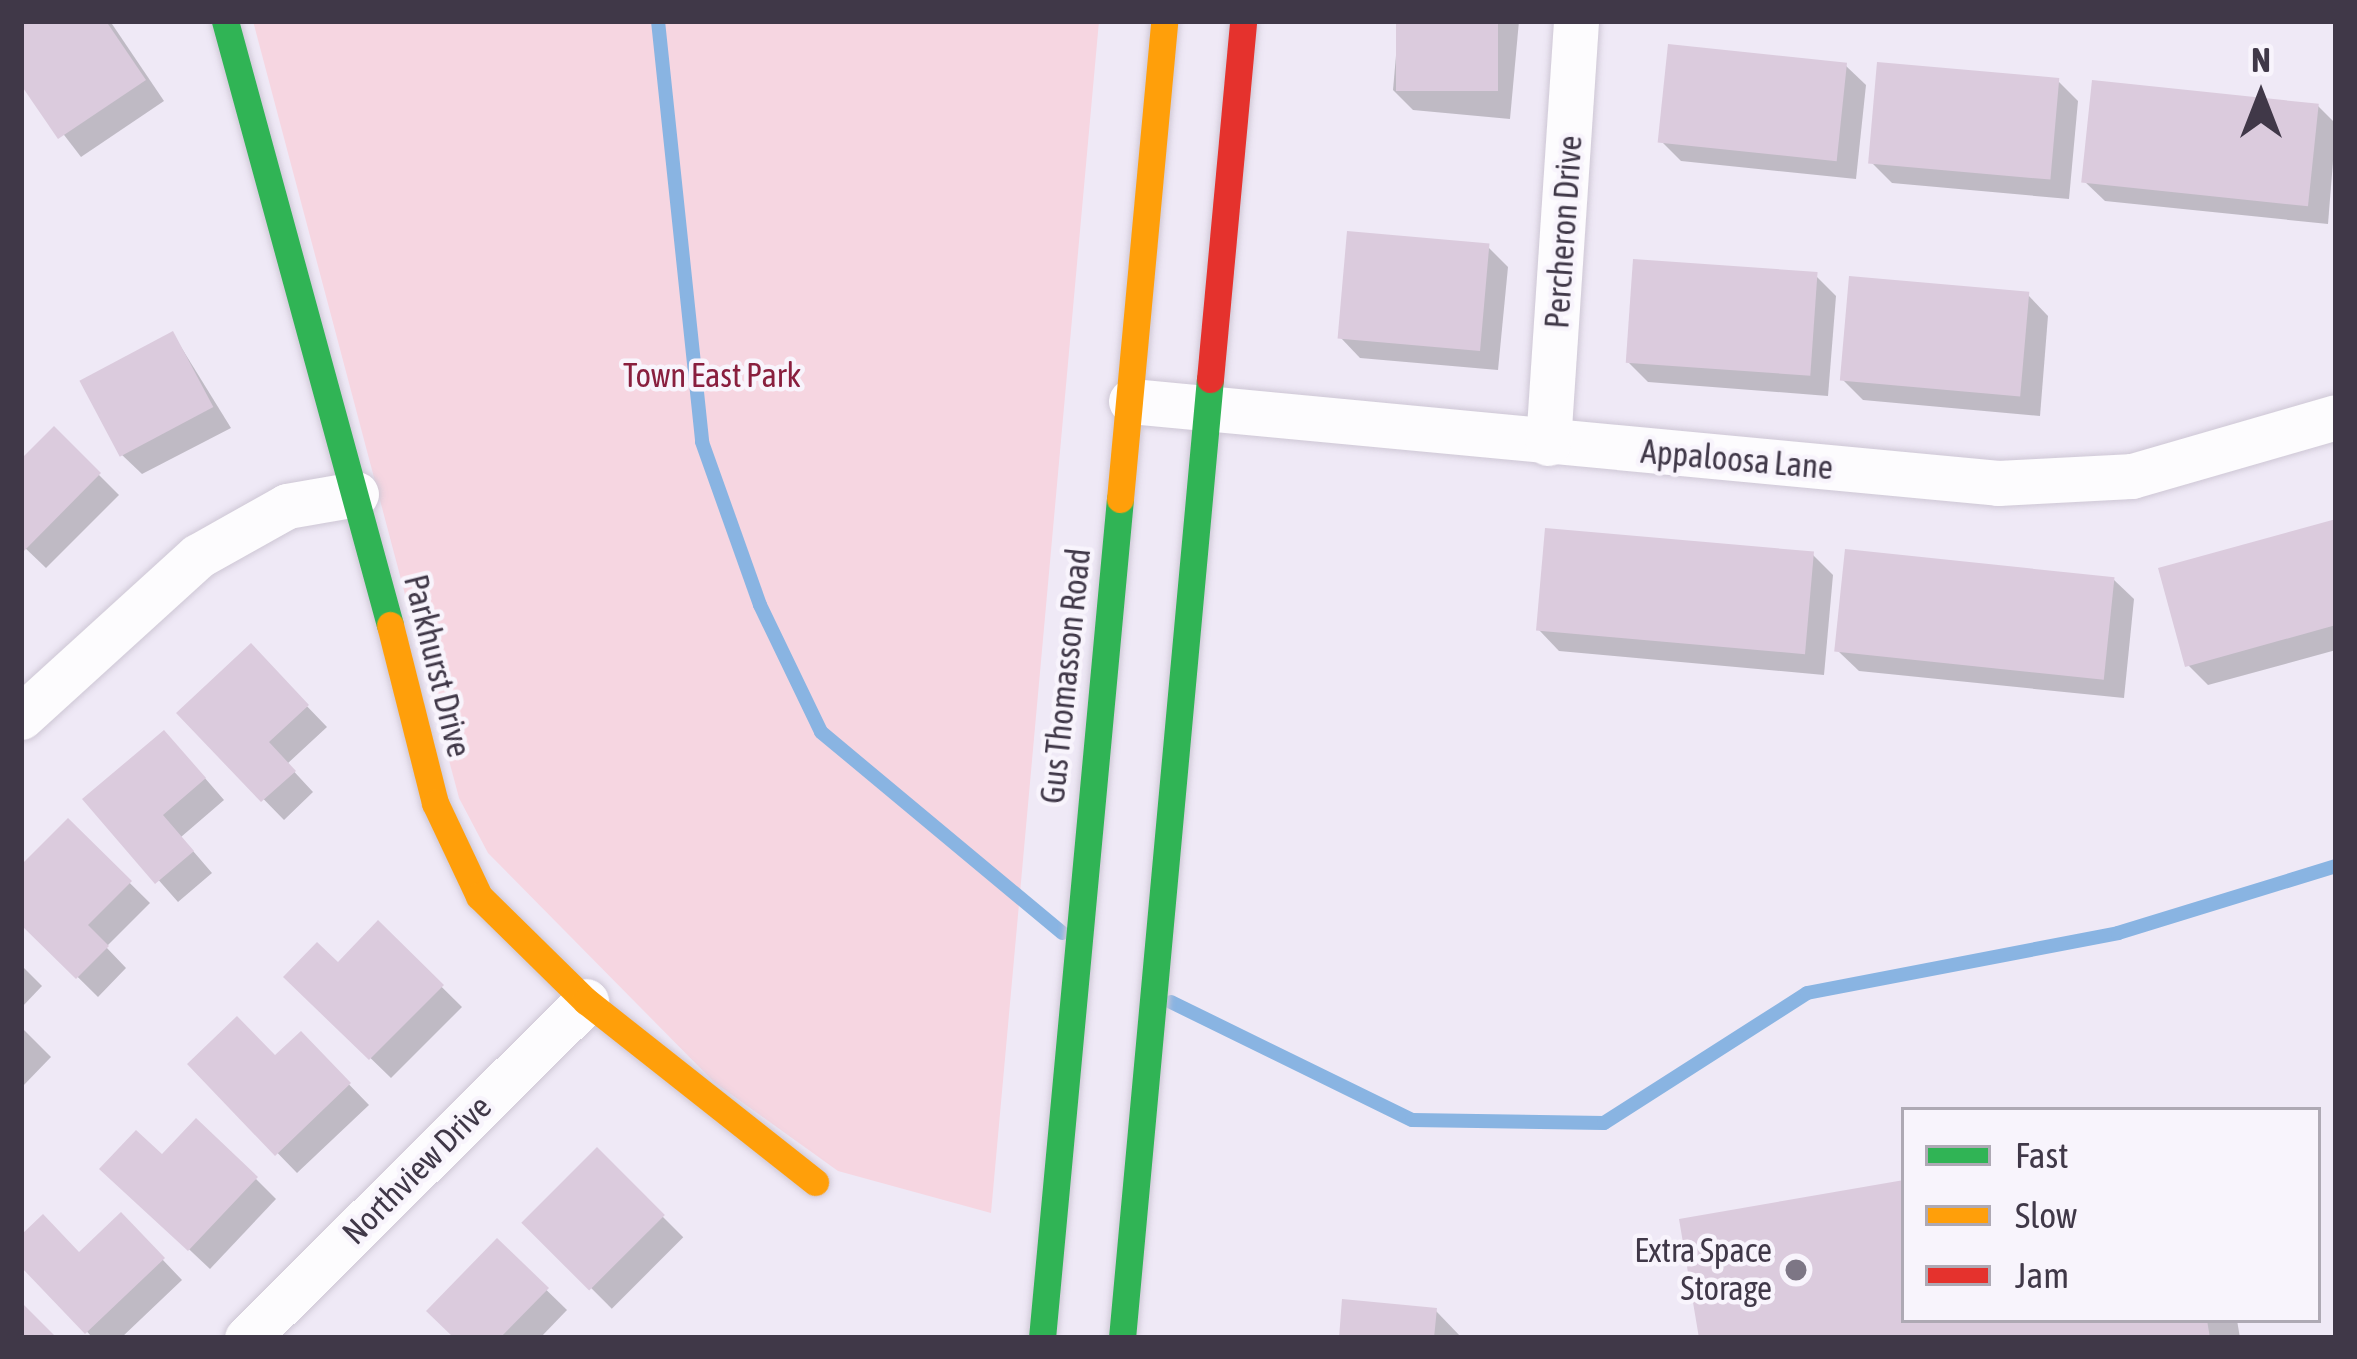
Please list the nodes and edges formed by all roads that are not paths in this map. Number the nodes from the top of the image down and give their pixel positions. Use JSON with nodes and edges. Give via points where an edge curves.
{"nodes":[{"id":1,"x":224,"y":21,"type":"edge"},
{"id":2,"x":1164,"y":21,"type":"edge"},
{"id":3,"x":1243,"y":21,"type":"edge"},
{"id":4,"x":1576,"y":21,"type":"edge"},
{"id":5,"x":1131,"y":401,"type":"junction"},
{"id":6,"x":1203,"y":415,"type":"junction"},
{"id":7,"x":2336,"y":417,"type":"edge"},
{"id":8,"x":1548,"y":443,"type":"junction"},
{"id":9,"x":356,"y":494,"type":"junction"},
{"id":10,"x":21,"y":717,"type":"edge"},
{"id":11,"x":586,"y":1001,"type":"junction"},
{"id":12,"x":815,"y":1182,"type":"dead end"},
{"id":13,"x":247,"y":1338,"type":"edge"},
{"id":14,"x":1042,"y":1338,"type":"edge"},
{"id":15,"x":1122,"y":1338,"type":"edge"}],
"edges":[{"from":1,"to":9,"type":"main road","name":"Parkhurst Drive"},
{"from":2,"to":5,"type":"main road","name":"Gus Thomasson Road"},
{"from":3,"to":6,"type":"main road"},
{"from":4,"to":8,"type":"street","name":"Percheron Drive"},
{"from":5,"to":6,"type":"street","name":"Appaloosa Lane"},
{"from":5,"to":14,"type":"main road","name":"Gus Thomasson Road"},
{"from":6,"to":8,"type":"street","name":"Appaloosa Lane"},
{"from":6,"to":15,"type":"main road"},
{"from":7,"to":8,"type":"street","name":"Appaloosa Lane","via":[[2132,476],[1998,483]]},
{"from":9,"to":10,"type":"street","via":[[287,506],[198,556]]},
{"from":9,"to":11,"type":"main road","name":"Parkhurst Drive","via":[[435,803],[479,896]]},
{"from":11,"to":12,"type":"main road","name":"Parkhurst Drive"},
{"from":11,"to":13,"type":"street","name":"Northview Drive"}]}
